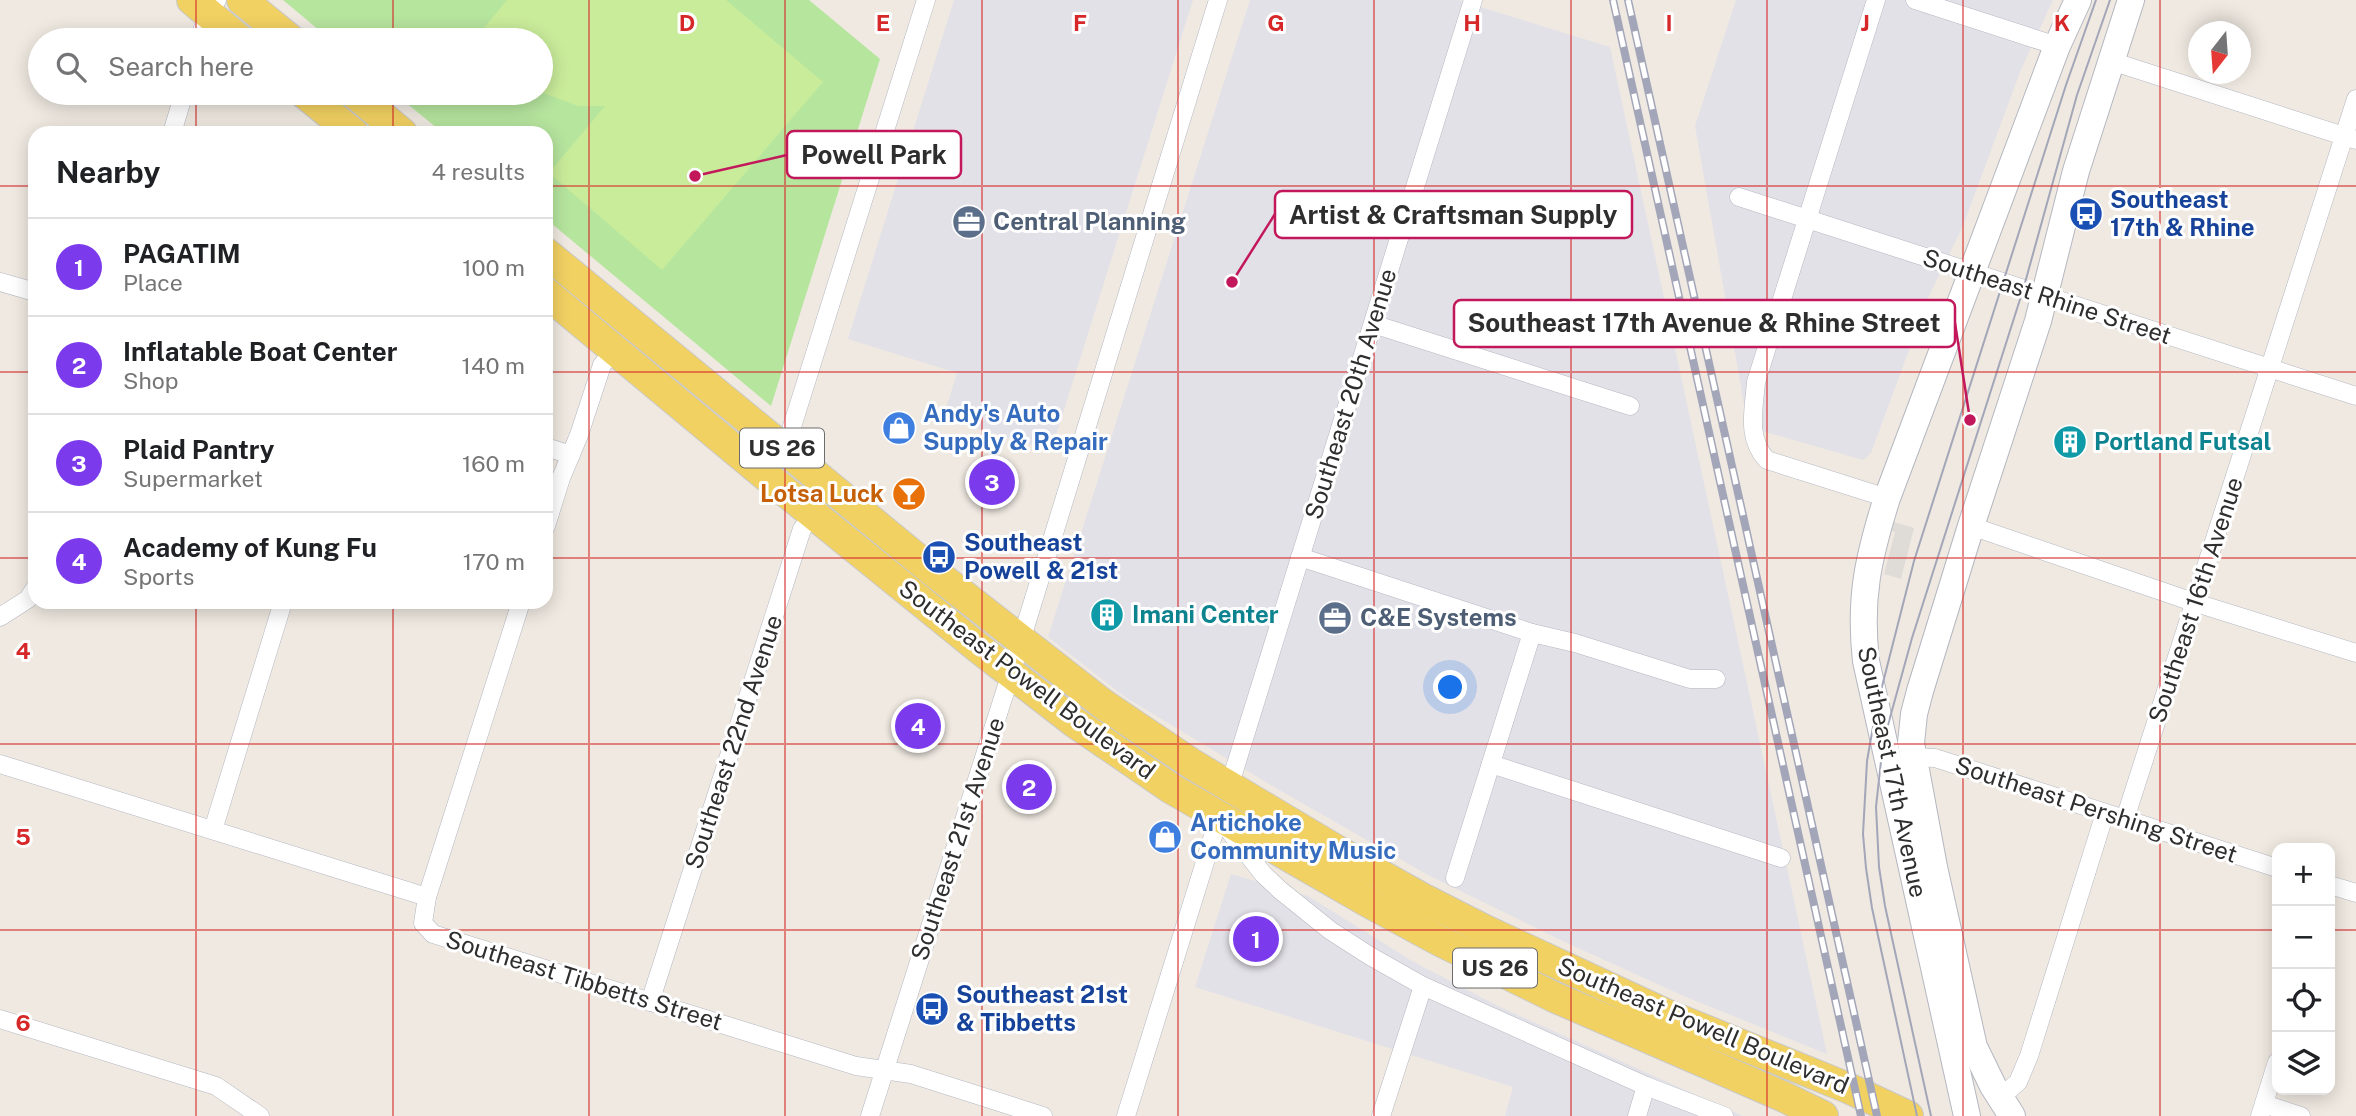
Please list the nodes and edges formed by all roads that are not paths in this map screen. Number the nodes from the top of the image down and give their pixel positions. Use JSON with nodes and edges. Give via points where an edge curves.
{"nodes":[{"id":1,"x":242,"y":0,"type":"edge"},
{"id":2,"x":926,"y":0,"type":"edge"},
{"id":3,"x":1218,"y":0,"type":"edge"},
{"id":4,"x":1473,"y":0,"type":"edge"},
{"id":5,"x":1875,"y":0,"type":"edge"},
{"id":6,"x":1915,"y":0,"type":"edge"},
{"id":7,"x":2078,"y":0,"type":"edge"},
{"id":8,"x":2131,"y":0,"type":"edge"},
{"id":9,"x":204,"y":13,"type":"edge"},
{"id":10,"x":224,"y":28,"type":"edge"},
{"id":11,"x":276,"y":28,"type":"edge"},
{"id":12,"x":2057,"y":46,"type":"junction"},
{"id":13,"x":2111,"y":61,"type":"junction"},
{"id":14,"x":2356,"y":99,"type":"edge"},
{"id":15,"x":180,"y":105,"type":"edge"},
{"id":16,"x":319,"y":105,"type":"edge"},
{"id":17,"x":368,"y":105,"type":"edge"},
{"id":18,"x":174,"y":126,"type":"edge"},
{"id":19,"x":344,"y":126,"type":"edge"},
{"id":20,"x":394,"y":126,"type":"edge"},
{"id":21,"x":2350,"y":138,"type":"edge"},
{"id":22,"x":1740,"y":197,"type":"dead end"},
{"id":23,"x":1807,"y":218,"type":"junction"},
{"id":24,"x":553,"y":259,"type":"edge"},
{"id":25,"x":1972,"y":274,"type":"junction"},
{"id":26,"x":0,"y":282,"type":"edge"},
{"id":27,"x":28,"y":290,"type":"edge"},
{"id":28,"x":2045,"y":297,"type":"junction"},
{"id":29,"x":553,"y":299,"type":"edge"},
{"id":30,"x":1373,"y":324,"type":"junction"},
{"id":31,"x":634,"y":326,"type":"junction"},
{"id":32,"x":614,"y":350,"type":"junction"},
{"id":33,"x":2271,"y":370,"type":"junction"},
{"id":34,"x":2356,"y":396,"type":"edge"},
{"id":35,"x":1630,"y":406,"type":"dead end"},
{"id":36,"x":779,"y":446,"type":"junction"},
{"id":37,"x":553,"y":449,"type":"edge"},
{"id":38,"x":571,"y":455,"type":"junction"},
{"id":39,"x":760,"y":471,"type":"junction"},
{"id":40,"x":833,"y":490,"type":"junction"},
{"id":41,"x":1887,"y":498,"type":"junction"},
{"id":42,"x":553,"y":506,"type":"edge"},
{"id":43,"x":813,"y":515,"type":"junction"},
{"id":44,"x":1971,"y":526,"type":"junction"},
{"id":45,"x":1300,"y":558,"type":"junction"},
{"id":46,"x":28,"y":599,"type":"edge"},
{"id":47,"x":2196,"y":603,"type":"junction"},
{"id":48,"x":281,"y":609,"type":"edge"},
{"id":49,"x":520,"y":609,"type":"edge"},
{"id":50,"x":0,"y":617,"type":"edge"},
{"id":51,"x":1532,"y":633,"type":"junction"},
{"id":52,"x":1021,"y":641,"type":"junction"},
{"id":53,"x":2356,"y":653,"type":"edge"},
{"id":54,"x":1011,"y":673,"type":"junction"},
{"id":55,"x":1716,"y":679,"type":"dead end"},
{"id":56,"x":1914,"y":757,"type":"junction"},
{"id":57,"x":0,"y":764,"type":"edge"},
{"id":58,"x":1491,"y":764,"type":"junction"},
{"id":59,"x":1229,"y":787,"type":"junction"},
{"id":60,"x":2105,"y":813,"type":"junction"},
{"id":61,"x":1219,"y":817,"type":"junction"},
{"id":62,"x":2125,"y":819,"type":"junction"},
{"id":63,"x":213,"y":830,"type":"junction"},
{"id":64,"x":1781,"y":858,"type":"dead end"},
{"id":65,"x":2272,"y":866,"type":"edge"},
{"id":66,"x":1455,"y":878,"type":"dead end"},
{"id":67,"x":2335,"y":891,"type":"edge"},
{"id":68,"x":2356,"y":893,"type":"edge"},
{"id":69,"x":427,"y":897,"type":"junction"},
{"id":70,"x":1423,"y":986,"type":"junction"},
{"id":71,"x":650,"y":1002,"type":"junction"},
{"id":72,"x":0,"y":1019,"type":"edge"},
{"id":73,"x":885,"y":1070,"type":"junction"},
{"id":74,"x":2272,"y":1078,"type":"edge"},
{"id":75,"x":1646,"y":1086,"type":"junction"},
{"id":76,"x":2006,"y":1107,"type":"edge"},
{"id":77,"x":1966,"y":1110,"type":"edge"},
{"id":78,"x":2262,"y":1110,"type":"edge"},
{"id":79,"x":260,"y":1116,"type":"edge"},
{"id":80,"x":870,"y":1116,"type":"edge"},
{"id":81,"x":1042,"y":1116,"type":"edge"},
{"id":82,"x":1126,"y":1116,"type":"edge"},
{"id":83,"x":1381,"y":1116,"type":"edge"},
{"id":84,"x":1637,"y":1116,"type":"edge"},
{"id":85,"x":1724,"y":1116,"type":"edge"},
{"id":86,"x":1823,"y":1116,"type":"edge"},
{"id":87,"x":1908,"y":1116,"type":"edge"},
{"id":88,"x":2301,"y":1116,"type":"edge"}],
"edges":[{"from":1,"to":11,"type":"main road"},
{"from":2,"to":36,"type":"street","via":[[790,433]]},
{"from":3,"to":52,"type":"street","name":"Southeast 21st Avenue"},
{"from":4,"to":30,"type":"street","name":"Southeast 20th Avenue"},
{"from":5,"to":23,"type":"street"},
{"from":6,"to":12,"type":"street"},
{"from":7,"to":12,"type":"street","name":"Southeast 17th Avenue"},
{"from":8,"to":13,"type":"street","name":"Southeast 17th Avenue"},
{"from":9,"to":10,"type":"main road"},
{"from":12,"to":25,"type":"street","name":"Southeast 17th Avenue"},
{"from":13,"to":21,"type":"street"},
{"from":13,"to":28,"type":"street","name":"Southeast 17th Avenue","via":[[2076,171]]},
{"from":14,"to":21,"type":"street","name":"Southeast 16th Avenue"},
{"from":15,"to":18,"type":"street"},
{"from":16,"to":19,"type":"main road"},
{"from":17,"to":20,"type":"main road"},
{"from":21,"to":33,"type":"street","name":"Southeast 16th Avenue"},
{"from":22,"to":23,"type":"street","name":"Southeast Rhine Street"},
{"from":23,"to":25,"type":"street","name":"Southeast Rhine Street"},
{"from":23,"to":41,"type":"street","via":[[1756,382],[1755,441],[1767,460]]},
{"from":24,"to":31,"type":"main road","name":"Southeast Powell Boulevard","number":"US 26"},
{"from":25,"to":28,"type":"street","name":"Southeast Rhine Street"},
{"from":25,"to":41,"type":"street","name":"Southeast 17th Avenue"},
{"from":26,"to":27,"type":"street"},
{"from":28,"to":33,"type":"street","name":"Southeast Rhine Street"},
{"from":28,"to":44,"type":"street","name":"Southeast 17th Avenue"},
{"from":29,"to":32,"type":"main road","name":"Southeast Powell Boulevard","number":"US 26"},
{"from":30,"to":35,"type":"street"},
{"from":30,"to":45,"type":"street","name":"Southeast 20th Avenue"},
{"from":31,"to":32,"type":"street"},
{"from":31,"to":36,"type":"main road","name":"Southeast Powell Boulevard","number":"US 26"},
{"from":32,"to":38,"type":"street","via":[[602,365]]},
{"from":32,"to":39,"type":"main road","name":"Southeast Powell Boulevard","number":"US 26"},
{"from":33,"to":34,"type":"street","name":"Southeast Rhine Street"},
{"from":33,"to":47,"type":"street","name":"Southeast 16th Avenue"},
{"from":36,"to":39,"type":"street"},
{"from":36,"to":40,"type":"main road","name":"Southeast Powell Boulevard","number":"US 26"},
{"from":37,"to":38,"type":"street"},
{"from":38,"to":42,"type":"street"},
{"from":39,"to":43,"type":"main road","name":"Southeast Powell Boulevard","number":"US 26"},
{"from":40,"to":43,"type":"street","name":"Southeast 22nd Avenue"},
{"from":40,"to":52,"type":"main road","name":"Southeast Powell Boulevard","number":"US 26"},
{"from":41,"to":77,"type":"street","name":"Southeast 17th Avenue","via":[[1864,587],[1866,661]]},
{"from":43,"to":54,"type":"main road","name":"Southeast Powell Boulevard","number":"US 26"},
{"from":43,"to":71,"type":"street","name":"Southeast 22nd Avenue","via":[[802,529]]},
{"from":44,"to":47,"type":"street"},
{"from":44,"to":56,"type":"street","name":"Southeast 17th Avenue","via":[[1914,714]]},
{"from":45,"to":51,"type":"street"},
{"from":45,"to":59,"type":"street","name":"Southeast 20th Avenue"},
{"from":46,"to":50,"type":"street"},
{"from":47,"to":53,"type":"street"},
{"from":47,"to":62,"type":"street","name":"Southeast 16th Avenue"},
{"from":48,"to":63,"type":"street"},
{"from":49,"to":69,"type":"street"},
{"from":51,"to":55,"type":"street","via":[[1690,679]]},
{"from":51,"to":58,"type":"street"},
{"from":52,"to":54,"type":"street","name":"Southeast 21st Avenue"},
{"from":52,"to":59,"type":"main road","name":"Southeast Powell Boulevard","number":"US 26","via":[[1115,712]]},
{"from":54,"to":61,"type":"main road","name":"Southeast Powell Boulevard","number":"US 26","via":[[1131,762]]},
{"from":54,"to":73,"type":"street","name":"Southeast 21st Avenue"},
{"from":56,"to":60,"type":"street","name":"Southeast Pershing Street","via":[[1935,758]]},
{"from":56,"to":76,"type":"street","name":"Southeast 17th Avenue","via":[[1970,1029],[1980,1063]]},
{"from":57,"to":63,"type":"street"},
{"from":58,"to":64,"type":"street"},
{"from":58,"to":66,"type":"street"},
{"from":59,"to":87,"type":"main road","name":"Southeast Powell Boulevard","number":"US 26","via":[[1485,930],[1668,1015]]},
{"from":60,"to":62,"type":"street","name":"Southeast Pershing Street"},
{"from":60,"to":76,"type":"street","via":[[2029,1056]]},
{"from":61,"to":70,"type":"street","via":[[1280,890],[1331,931]]},
{"from":61,"to":82,"type":"street"},
{"from":61,"to":86,"type":"main road","name":"Southeast Powell Boulevard","number":"US 26","via":[[1451,947]]},
{"from":62,"to":65,"type":"street","name":"Southeast Pershing Street"},
{"from":63,"to":69,"type":"street"},
{"from":67,"to":68,"type":"street"},
{"from":69,"to":71,"type":"street","name":"Southeast Tibbetts Street","via":[[423,923],[433,934]]},
{"from":70,"to":75,"type":"street"},
{"from":70,"to":83,"type":"street"},
{"from":71,"to":73,"type":"street","name":"Southeast Tibbetts Street","via":[[856,1066]]},
{"from":72,"to":79,"type":"street","via":[[216,1086]]},
{"from":73,"to":80,"type":"street","name":"Southeast 21st Avenue"},
{"from":73,"to":81,"type":"street","name":"Southeast Tibbetts Street"},
{"from":74,"to":78,"type":"street"},
{"from":75,"to":84,"type":"street"},
{"from":75,"to":85,"type":"street"},
{"from":78,"to":88,"type":"street"}]}
